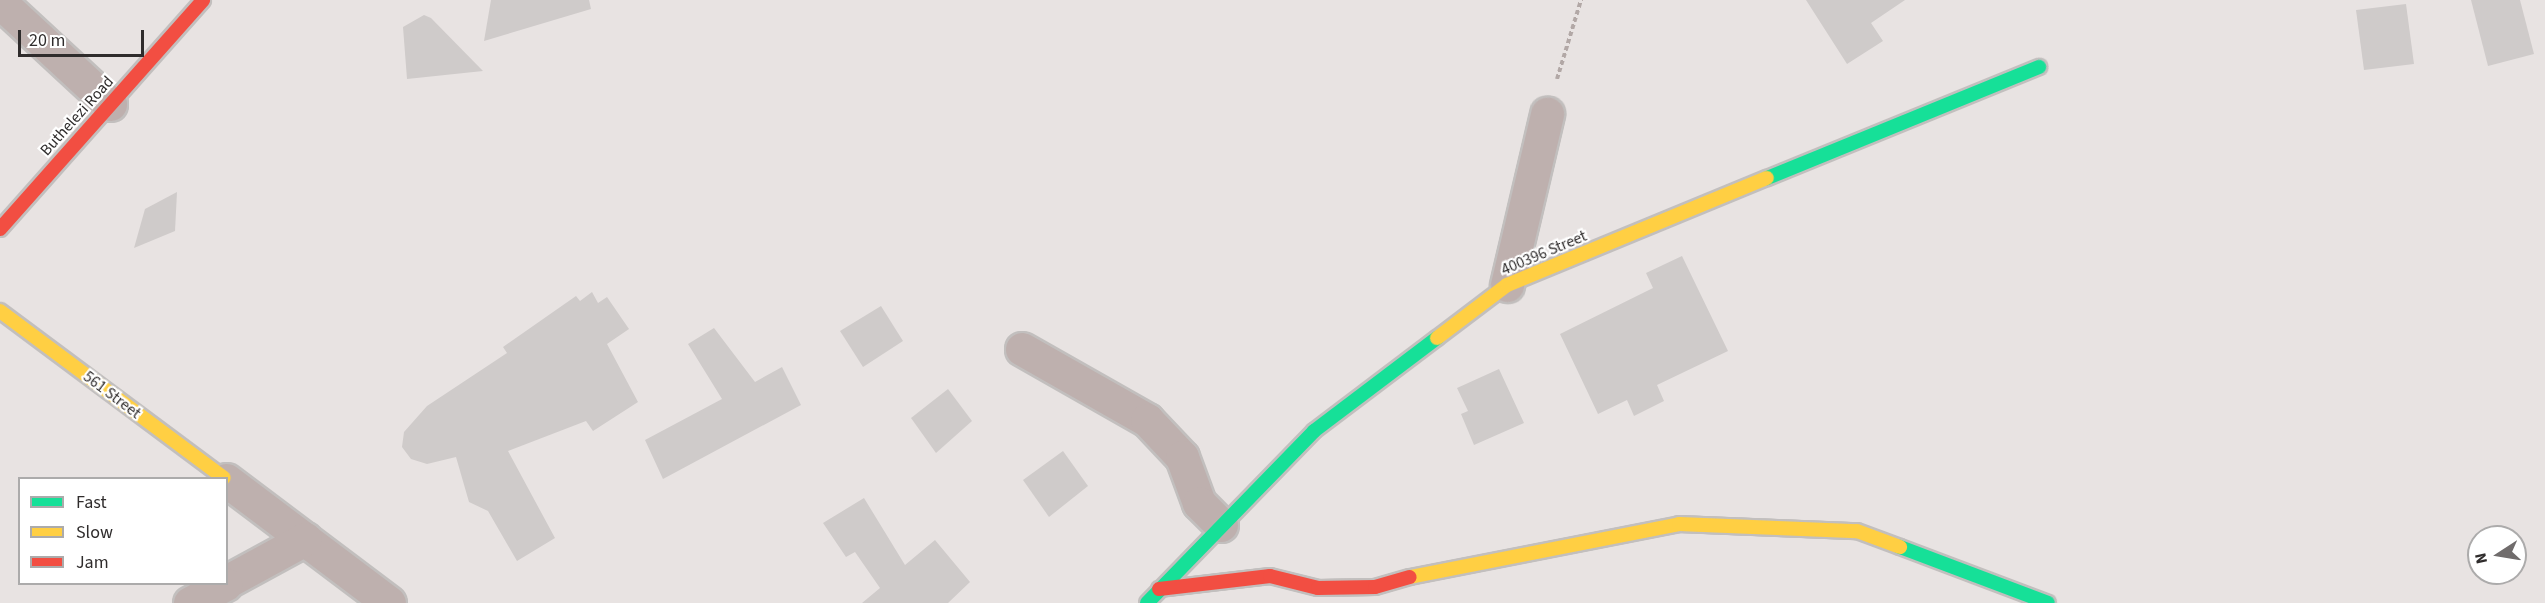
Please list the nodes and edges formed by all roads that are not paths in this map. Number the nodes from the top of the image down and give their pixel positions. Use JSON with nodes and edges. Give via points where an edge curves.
{"nodes":[{"id":1,"x":203,"y":0,"type":"edge"},
{"id":2,"x":0,"y":2,"type":"edge"},
{"id":3,"x":2039,"y":67,"type":"dead end"},
{"id":4,"x":110,"y":104,"type":"junction"},
{"id":5,"x":1547,"y":114,"type":"road end"},
{"id":6,"x":0,"y":229,"type":"edge"},
{"id":7,"x":1507,"y":285,"type":"junction"},
{"id":8,"x":0,"y":311,"type":"edge"},
{"id":9,"x":1022,"y":349,"type":"dead end"},
{"id":10,"x":222,"y":477,"type":"edge"},
{"id":11,"x":228,"y":481,"type":"edge"},
{"id":12,"x":1221,"y":525,"type":"junction"},
{"id":13,"x":305,"y":538,"type":"junction"},
{"id":14,"x":228,"y":582,"type":"edge"},
{"id":15,"x":222,"y":585,"type":"edge"},
{"id":16,"x":1159,"y":589,"type":"junction"},
{"id":17,"x":190,"y":603,"type":"edge"},
{"id":18,"x":389,"y":603,"type":"edge"},
{"id":19,"x":1147,"y":603,"type":"edge"},
{"id":20,"x":2048,"y":603,"type":"edge"}],
"edges":[{"from":1,"to":4,"type":"street","name":"Buthelezi Road"},
{"from":2,"to":4,"type":"street"},
{"from":3,"to":7,"type":"street","name":"400396 Street"},
{"from":4,"to":6,"type":"street","name":"Buthelezi Road"},
{"from":5,"to":7,"type":"street"},
{"from":7,"to":12,"type":"street","name":"400396 Street","via":[[1314,431]]},
{"from":8,"to":10,"type":"street","name":"561 Street"},
{"from":9,"to":12,"type":"street","via":[[1147,420],[1182,457],[1199,503]]},
{"from":11,"to":13,"type":"street","name":"561 Street"},
{"from":12,"to":16,"type":"street","name":"400396 Street"},
{"from":13,"to":14,"type":"street"},
{"from":13,"to":18,"type":"street","name":"561 Street"},
{"from":15,"to":17,"type":"street"},
{"from":16,"to":19,"type":"street","name":"400396 Street"},
{"from":16,"to":20,"type":"street","via":[[1270,576],[1318,588],[1375,587],[1446,567],[1679,524],[1857,531]]}]}
